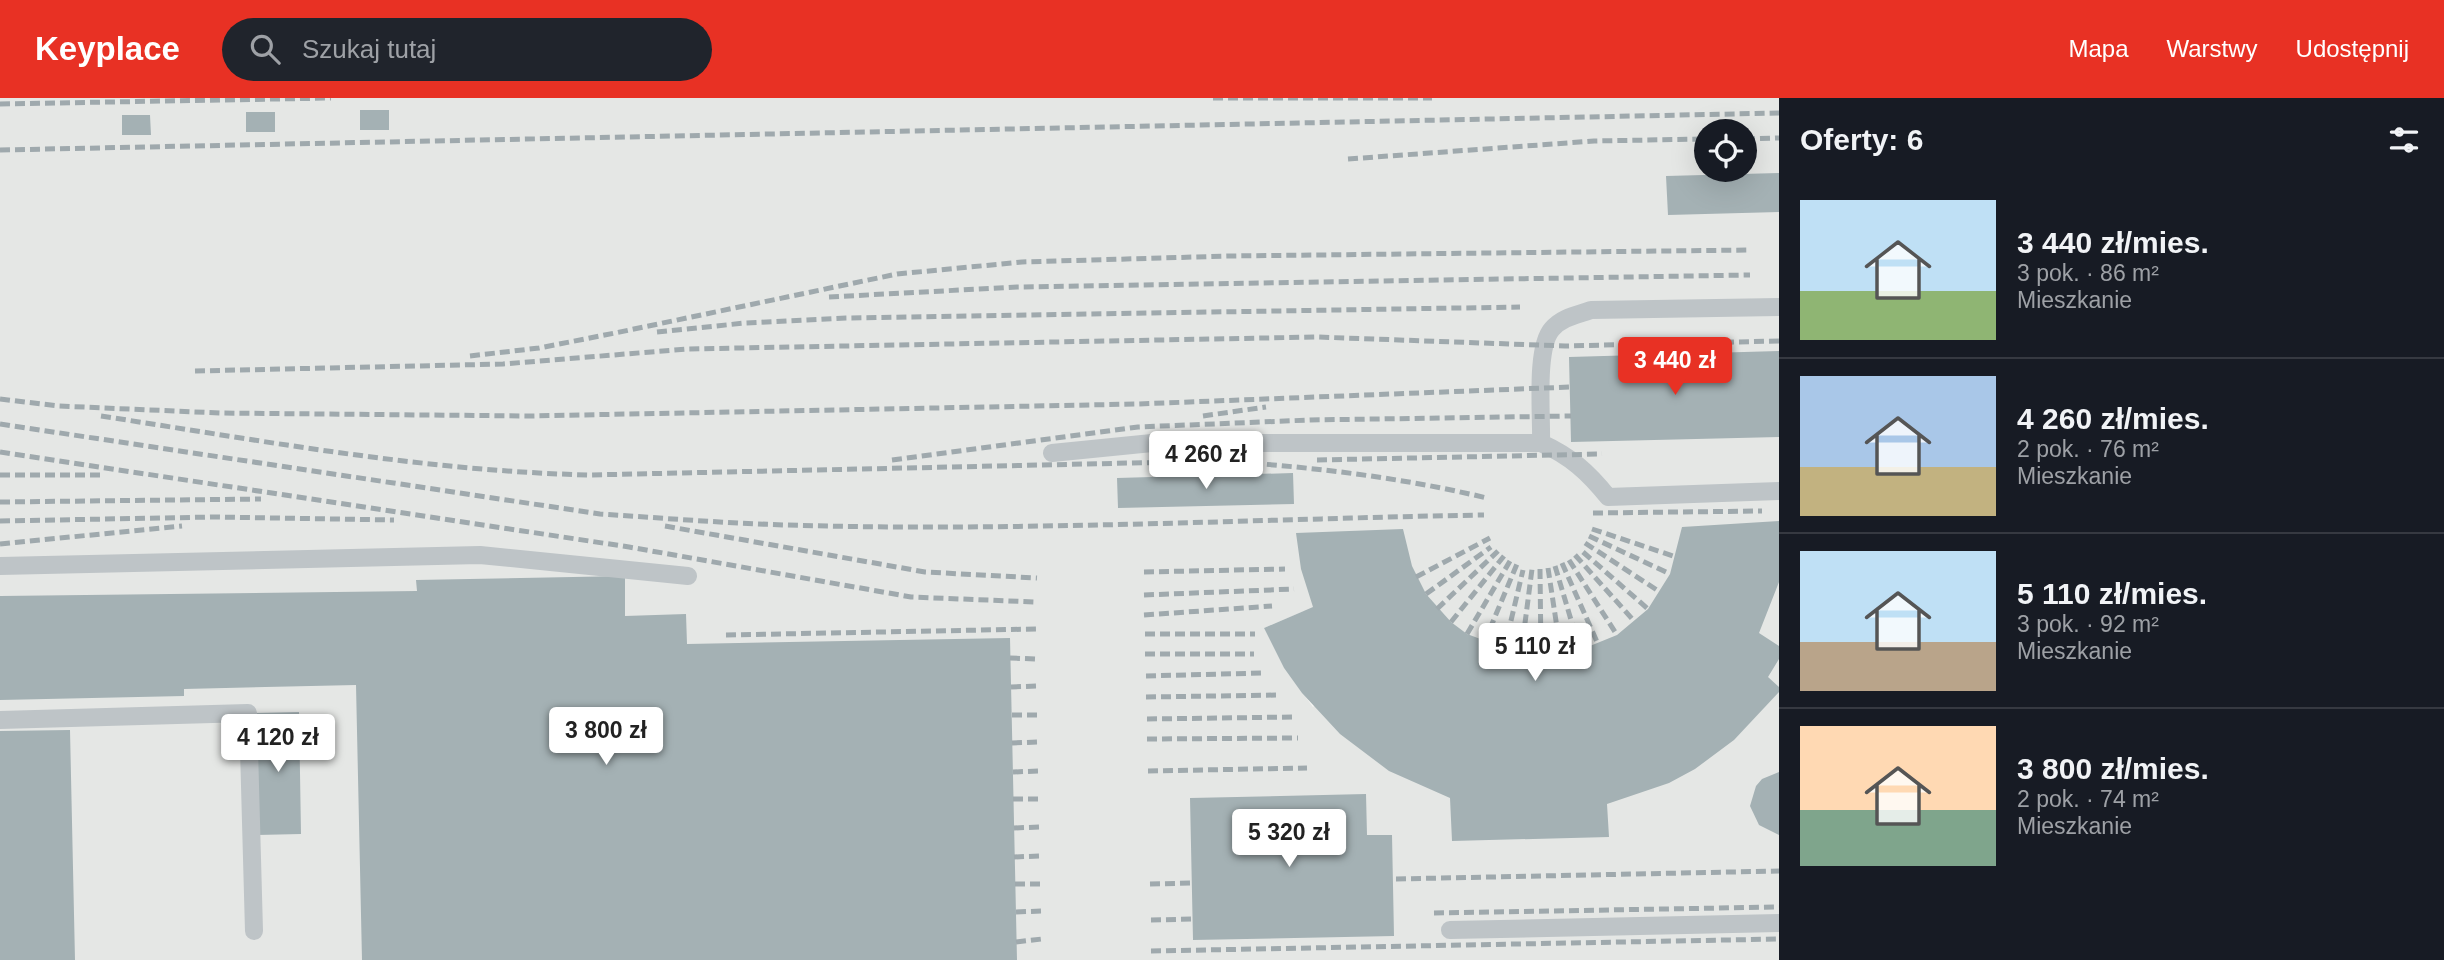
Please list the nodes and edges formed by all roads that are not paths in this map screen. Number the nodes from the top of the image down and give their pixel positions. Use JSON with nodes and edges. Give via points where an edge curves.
{"nodes":[{"id":1,"x":1779,"y":307,"type":"edge"},
{"id":2,"x":1541,"y":443,"type":"junction"},
{"id":3,"x":1052,"y":453,"type":"dead end"},
{"id":4,"x":1779,"y":491,"type":"edge"},
{"id":5,"x":0,"y":566,"type":"edge"},
{"id":6,"x":688,"y":576,"type":"dead end"},
{"id":7,"x":0,"y":720,"type":"edge"},
{"id":8,"x":1779,"y":923,"type":"edge"},
{"id":9,"x":1450,"y":930,"type":"dead end"},
{"id":10,"x":254,"y":931,"type":"dead end"}],
"edges":[{"from":1,"to":2,"type":"lane","via":[[1591,310],[1563,319],[1550,330],[1543,345]]},
{"from":2,"to":3,"type":"lane","via":[[1152,443]]},
{"from":2,"to":4,"type":"lane","via":[[1567,455],[1608,497]]},
{"from":5,"to":6,"type":"lane","via":[[480,555]]},
{"from":7,"to":10,"type":"lane","via":[[248,713]]},
{"from":8,"to":9,"type":"lane"}]}
